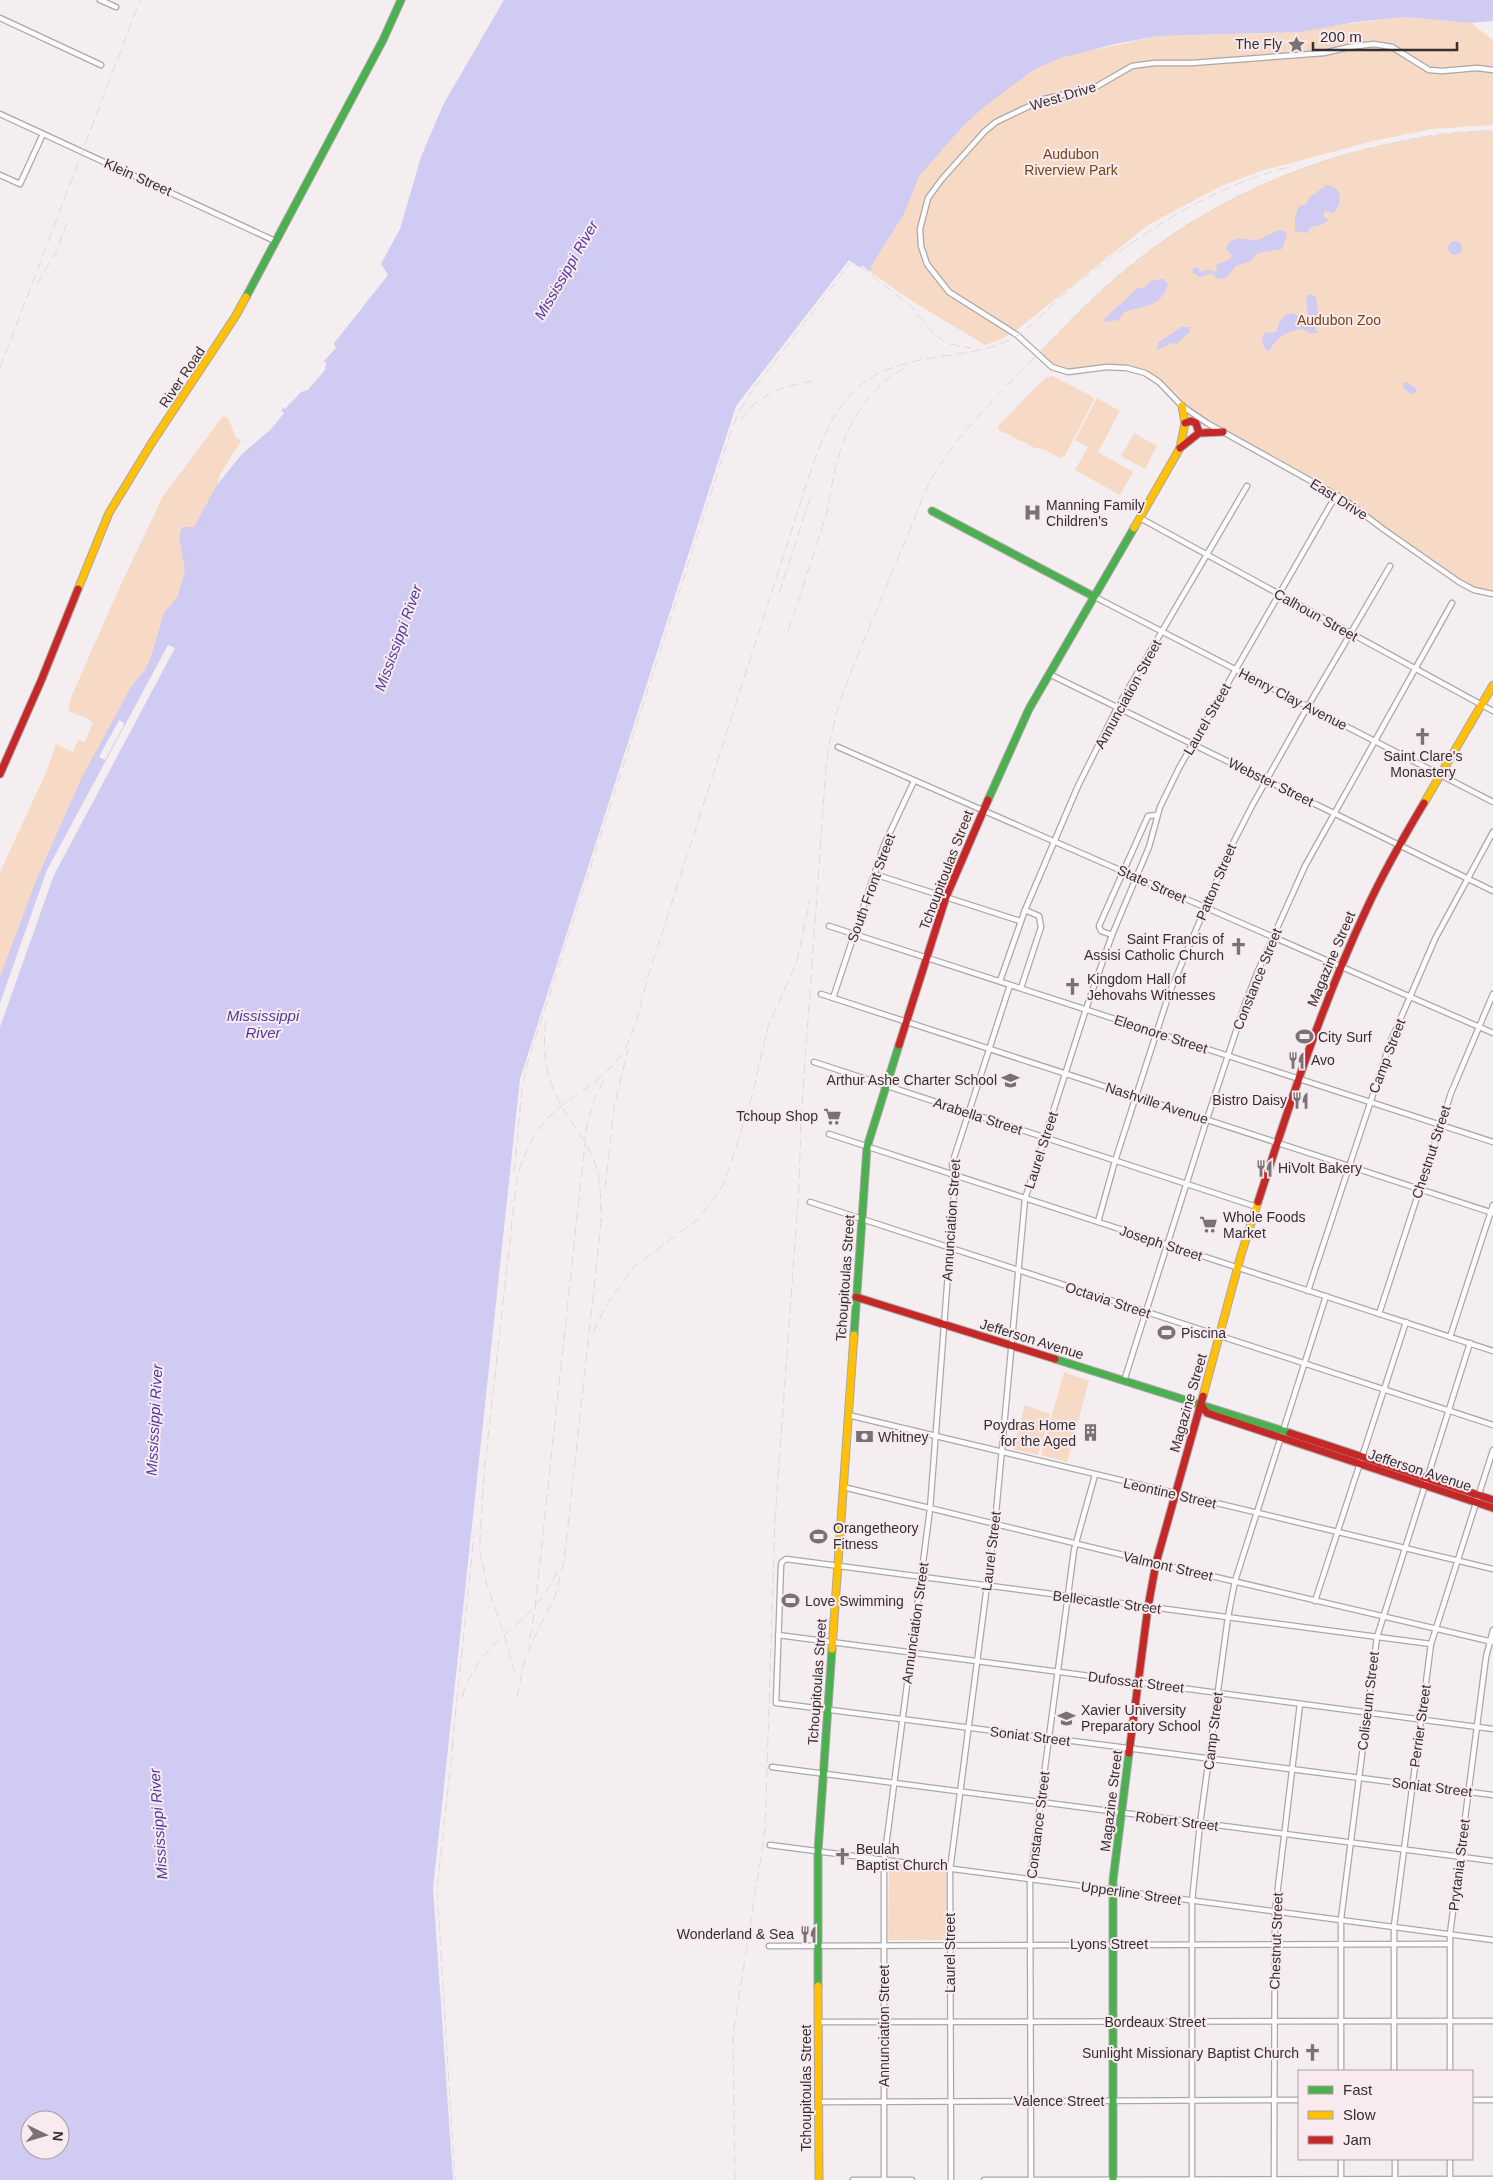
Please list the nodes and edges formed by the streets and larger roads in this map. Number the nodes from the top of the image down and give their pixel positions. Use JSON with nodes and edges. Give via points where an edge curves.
{"nodes":[{"id":1,"x":100,"y":0,"type":"edge"},
{"id":2,"x":402,"y":0,"type":"edge"},
{"id":3,"x":116,"y":7,"type":"dead end"},
{"id":4,"x":0,"y":18,"type":"edge"},
{"id":5,"x":101,"y":65,"type":"dead end"},
{"id":6,"x":1493,"y":70,"type":"edge"},
{"id":7,"x":0,"y":114,"type":"edge"},
{"id":8,"x":43,"y":134,"type":"junction"},
{"id":9,"x":0,"y":174,"type":"edge"},
{"id":10,"x":275,"y":241,"type":"junction"},
{"id":11,"x":1182,"y":406,"type":"junction"},
{"id":12,"x":1185,"y":423,"type":"junction"},
{"id":13,"x":1223,"y":432,"type":"junction"},
{"id":14,"x":1198,"y":433,"type":"junction"},
{"id":15,"x":1180,"y":448,"type":"junction"},
{"id":16,"x":1247,"y":486,"type":"dead end"},
{"id":17,"x":1338,"y":496,"type":"junction"},
{"id":18,"x":932,"y":511,"type":"dead end"},
{"id":19,"x":1140,"y":518,"type":"junction"},
{"id":20,"x":1206,"y":555,"type":"junction"},
{"id":21,"x":1390,"y":566,"type":"dead end"},
{"id":22,"x":1278,"y":594,"type":"junction"},
{"id":23,"x":1493,"y":594,"type":"edge"},
{"id":24,"x":1094,"y":596,"type":"junction"},
{"id":25,"x":1452,"y":603,"type":"dead end"},
{"id":26,"x":1162,"y":632,"type":"junction"},
{"id":27,"x":1350,"y":634,"type":"junction"},
{"id":28,"x":1235,"y":669,"type":"junction"},
{"id":29,"x":1415,"y":669,"type":"junction"},
{"id":30,"x":1049,"y":674,"type":"junction"},
{"id":31,"x":1493,"y":685,"type":"edge"},
{"id":32,"x":1482,"y":705,"type":"junction"},
{"id":33,"x":1308,"y":706,"type":"junction"},
{"id":34,"x":1118,"y":708,"type":"junction"},
{"id":35,"x":1493,"y":711,"type":"edge"},
{"id":36,"x":1376,"y":741,"type":"junction"},
{"id":37,"x":1193,"y":744,"type":"junction"},
{"id":38,"x":838,"y":747,"type":"dead end"},
{"id":39,"x":0,"y":774,"type":"edge"},
{"id":40,"x":1441,"y":775,"type":"junction"},
{"id":41,"x":1266,"y":780,"type":"junction"},
{"id":42,"x":914,"y":781,"type":"junction"},
{"id":43,"x":1493,"y":802,"type":"edge"},
{"id":44,"x":983,"y":811,"type":"junction"},
{"id":45,"x":1333,"y":813,"type":"junction"},
{"id":46,"x":1157,"y":815,"type":"junction"},
{"id":47,"x":1493,"y":832,"type":"edge"},
{"id":48,"x":1054,"y":842,"type":"junction"},
{"id":49,"x":1400,"y":846,"type":"junction"},
{"id":50,"x":1122,"y":871,"type":"junction"},
{"id":51,"x":874,"y":874,"type":"junction"},
{"id":52,"x":1136,"y":877,"type":"junction"},
{"id":53,"x":1467,"y":879,"type":"junction"},
{"id":54,"x":1493,"y":891,"type":"edge"},
{"id":55,"x":946,"y":896,"type":"junction"},
{"id":56,"x":1205,"y":908,"type":"junction"},
{"id":57,"x":1025,"y":910,"type":"junction"},
{"id":58,"x":1020,"y":921,"type":"junction"},
{"id":59,"x":829,"y":926,"type":"dead end"},
{"id":60,"x":855,"y":934,"type":"junction"},
{"id":61,"x":1112,"y":935,"type":"junction"},
{"id":62,"x":1273,"y":938,"type":"junction"},
{"id":63,"x":927,"y":958,"type":"junction"},
{"id":64,"x":1341,"y":968,"type":"junction"},
{"id":65,"x":1000,"y":982,"type":"junction"},
{"id":66,"x":1010,"y":985,"type":"junction"},
{"id":67,"x":1021,"y":988,"type":"junction"},
{"id":68,"x":821,"y":994,"type":"dead end"},
{"id":69,"x":1493,"y":994,"type":"edge"},
{"id":70,"x":1410,"y":997,"type":"junction"},
{"id":71,"x":833,"y":998,"type":"junction"},
{"id":72,"x":1086,"y":1009,"type":"junction"},
{"id":73,"x":906,"y":1021,"type":"junction"},
{"id":74,"x":1478,"y":1026,"type":"junction"},
{"id":75,"x":1157,"y":1032,"type":"junction"},
{"id":76,"x":1493,"y":1033,"type":"edge"},
{"id":77,"x":989,"y":1048,"type":"junction"},
{"id":78,"x":1228,"y":1056,"type":"junction"},
{"id":79,"x":814,"y":1062,"type":"dead end"},
{"id":80,"x":1066,"y":1074,"type":"junction"},
{"id":81,"x":1298,"y":1079,"type":"junction"},
{"id":82,"x":885,"y":1086,"type":"junction"},
{"id":83,"x":1136,"y":1096,"type":"junction"},
{"id":84,"x":1369,"y":1102,"type":"junction"},
{"id":85,"x":967,"y":1113,"type":"junction"},
{"id":86,"x":1207,"y":1119,"type":"junction"},
{"id":87,"x":1440,"y":1124,"type":"junction"},
{"id":88,"x":829,"y":1134,"type":"dead end"},
{"id":89,"x":1045,"y":1137,"type":"junction"},
{"id":90,"x":1493,"y":1142,"type":"edge"},
{"id":91,"x":1278,"y":1143,"type":"junction"},
{"id":92,"x":867,"y":1147,"type":"junction"},
{"id":93,"x":1115,"y":1162,"type":"junction"},
{"id":94,"x":1349,"y":1166,"type":"junction"},
{"id":95,"x":954,"y":1175,"type":"junction"},
{"id":96,"x":1187,"y":1184,"type":"junction"},
{"id":97,"x":1420,"y":1188,"type":"junction"},
{"id":98,"x":1025,"y":1199,"type":"junction"},
{"id":99,"x":810,"y":1202,"type":"dead end"},
{"id":100,"x":1493,"y":1205,"type":"edge"},
{"id":101,"x":1257,"y":1207,"type":"junction"},
{"id":102,"x":1492,"y":1212,"type":"edge"},
{"id":103,"x":862,"y":1220,"type":"junction"},
{"id":104,"x":1098,"y":1222,"type":"junction"},
{"id":105,"x":1166,"y":1245,"type":"junction"},
{"id":106,"x":949,"y":1247,"type":"junction"},
{"id":107,"x":1238,"y":1268,"type":"junction"},
{"id":108,"x":1019,"y":1270,"type":"junction"},
{"id":109,"x":1308,"y":1290,"type":"junction"},
{"id":110,"x":1326,"y":1296,"type":"junction"},
{"id":111,"x":856,"y":1297,"type":"junction"},
{"id":112,"x":1144,"y":1312,"type":"junction"},
{"id":113,"x":1379,"y":1314,"type":"junction"},
{"id":114,"x":1406,"y":1322,"type":"junction"},
{"id":115,"x":945,"y":1324,"type":"junction"},
{"id":116,"x":1220,"y":1336,"type":"junction"},
{"id":117,"x":1450,"y":1337,"type":"junction"},
{"id":118,"x":1470,"y":1343,"type":"junction"},
{"id":119,"x":1013,"y":1347,"type":"junction"},
{"id":120,"x":1493,"y":1350,"type":"edge"},
{"id":121,"x":1305,"y":1364,"type":"junction"},
{"id":122,"x":1124,"y":1381,"type":"junction"},
{"id":123,"x":1385,"y":1389,"type":"junction"},
{"id":124,"x":1201,"y":1405,"type":"junction"},
{"id":125,"x":1448,"y":1410,"type":"junction"},
{"id":126,"x":848,"y":1415,"type":"junction"},
{"id":127,"x":1493,"y":1424,"type":"edge"},
{"id":128,"x":1283,"y":1435,"type":"junction"},
{"id":129,"x":936,"y":1437,"type":"junction"},
{"id":130,"x":1493,"y":1450,"type":"edge"},
{"id":131,"x":1002,"y":1452,"type":"junction"},
{"id":132,"x":1362,"y":1460,"type":"junction"},
{"id":133,"x":1096,"y":1475,"type":"junction"},
{"id":134,"x":1426,"y":1481,"type":"junction"},
{"id":135,"x":844,"y":1487,"type":"junction"},
{"id":136,"x":1176,"y":1494,"type":"junction"},
{"id":137,"x":1478,"y":1499,"type":"junction"},
{"id":138,"x":1493,"y":1500,"type":"edge"},
{"id":139,"x":1493,"y":1508,"type":"edge"},
{"id":140,"x":930,"y":1509,"type":"junction"},
{"id":141,"x":1257,"y":1513,"type":"junction"},
{"id":142,"x":995,"y":1524,"type":"junction"},
{"id":143,"x":1339,"y":1532,"type":"junction"},
{"id":144,"x":1075,"y":1544,"type":"junction"},
{"id":145,"x":1403,"y":1549,"type":"junction"},
{"id":146,"x":1458,"y":1561,"type":"junction"},
{"id":147,"x":1156,"y":1564,"type":"junction"},
{"id":148,"x":838,"y":1566,"type":"junction"},
{"id":149,"x":1493,"y":1569,"type":"edge"},
{"id":150,"x":921,"y":1577,"type":"junction"},
{"id":151,"x":1234,"y":1581,"type":"junction"},
{"id":152,"x":987,"y":1586,"type":"junction"},
{"id":153,"x":1067,"y":1596,"type":"junction"},
{"id":154,"x":1315,"y":1600,"type":"junction"},
{"id":155,"x":1148,"y":1607,"type":"junction"},
{"id":156,"x":1382,"y":1616,"type":"junction"},
{"id":157,"x":1228,"y":1617,"type":"junction"},
{"id":158,"x":1434,"y":1628,"type":"junction"},
{"id":159,"x":1493,"y":1630,"type":"edge"},
{"id":160,"x":778,"y":1635,"type":"junction"},
{"id":161,"x":1377,"y":1637,"type":"junction"},
{"id":162,"x":832,"y":1642,"type":"junction"},
{"id":163,"x":1491,"y":1642,"type":"edge"},
{"id":164,"x":1431,"y":1644,"type":"junction"},
{"id":165,"x":910,"y":1653,"type":"junction"},
{"id":166,"x":977,"y":1662,"type":"junction"},
{"id":167,"x":1057,"y":1672,"type":"junction"},
{"id":168,"x":1139,"y":1683,"type":"junction"},
{"id":169,"x":1218,"y":1693,"type":"junction"},
{"id":170,"x":1300,"y":1704,"type":"junction"},
{"id":171,"x":828,"y":1709,"type":"junction"},
{"id":172,"x":1367,"y":1712,"type":"junction"},
{"id":173,"x":902,"y":1719,"type":"junction"},
{"id":174,"x":1421,"y":1720,"type":"junction"},
{"id":175,"x":1476,"y":1727,"type":"junction"},
{"id":176,"x":968,"y":1728,"type":"junction"},
{"id":177,"x":1493,"y":1729,"type":"edge"},
{"id":178,"x":1049,"y":1738,"type":"junction"},
{"id":179,"x":1130,"y":1749,"type":"junction"},
{"id":180,"x":1209,"y":1759,"type":"junction"},
{"id":181,"x":772,"y":1767,"type":"dead end"},
{"id":182,"x":1292,"y":1770,"type":"junction"},
{"id":183,"x":823,"y":1774,"type":"junction"},
{"id":184,"x":1359,"y":1778,"type":"junction"},
{"id":185,"x":894,"y":1783,"type":"junction"},
{"id":186,"x":1412,"y":1785,"type":"junction"},
{"id":187,"x":959,"y":1792,"type":"junction"},
{"id":188,"x":1468,"y":1792,"type":"junction"},
{"id":189,"x":1493,"y":1795,"type":"edge"},
{"id":190,"x":1041,"y":1803,"type":"junction"},
{"id":191,"x":1122,"y":1814,"type":"junction"},
{"id":192,"x":1200,"y":1824,"type":"junction"},
{"id":193,"x":1285,"y":1835,"type":"junction"},
{"id":194,"x":1350,"y":1843,"type":"junction"},
{"id":195,"x":770,"y":1845,"type":"dead end"},
{"id":196,"x":1404,"y":1850,"type":"junction"},
{"id":197,"x":818,"y":1851,"type":"junction"},
{"id":198,"x":1459,"y":1857,"type":"junction"},
{"id":199,"x":884,"y":1860,"type":"junction"},
{"id":200,"x":1493,"y":1861,"type":"edge"},
{"id":201,"x":950,"y":1870,"type":"junction"},
{"id":202,"x":1030,"y":1880,"type":"junction"},
{"id":203,"x":1113,"y":1890,"type":"junction"},
{"id":204,"x":1192,"y":1901,"type":"junction"},
{"id":205,"x":1275,"y":1912,"type":"junction"},
{"id":206,"x":1341,"y":1919,"type":"junction"},
{"id":207,"x":1394,"y":1926,"type":"junction"},
{"id":208,"x":1450,"y":1934,"type":"junction"},
{"id":209,"x":1493,"y":1940,"type":"edge"},
{"id":210,"x":1031,"y":1944,"type":"junction"},
{"id":211,"x":1113,"y":1944,"type":"junction"},
{"id":212,"x":1192,"y":1944,"type":"junction"},
{"id":213,"x":1274,"y":1944,"type":"junction"},
{"id":214,"x":1341,"y":1944,"type":"junction"},
{"id":215,"x":1394,"y":1944,"type":"junction"},
{"id":216,"x":1449,"y":1944,"type":"junction"},
{"id":217,"x":818,"y":1945,"type":"junction"},
{"id":218,"x":884,"y":1945,"type":"junction"},
{"id":219,"x":950,"y":1945,"type":"junction"},
{"id":220,"x":769,"y":1946,"type":"dead end"},
{"id":221,"x":1341,"y":2021,"type":"junction"},
{"id":222,"x":1394,"y":2021,"type":"junction"},
{"id":223,"x":1450,"y":2021,"type":"junction"},
{"id":224,"x":1493,"y":2021,"type":"edge"},
{"id":225,"x":818,"y":2022,"type":"junction"},
{"id":226,"x":884,"y":2022,"type":"junction"},
{"id":227,"x":950,"y":2022,"type":"junction"},
{"id":228,"x":1031,"y":2022,"type":"junction"},
{"id":229,"x":1113,"y":2022,"type":"junction"},
{"id":230,"x":1192,"y":2022,"type":"junction"},
{"id":231,"x":1274,"y":2022,"type":"junction"},
{"id":232,"x":1341,"y":2070,"type":"edge"},
{"id":233,"x":1394,"y":2070,"type":"edge"},
{"id":234,"x":1450,"y":2070,"type":"edge"},
{"id":235,"x":950,"y":2100,"type":"junction"},
{"id":236,"x":1274,"y":2100,"type":"junction"},
{"id":237,"x":1298,"y":2100,"type":"edge"},
{"id":238,"x":1473,"y":2100,"type":"edge"},
{"id":239,"x":1493,"y":2100,"type":"edge"},
{"id":240,"x":884,"y":2101,"type":"junction"},
{"id":241,"x":1031,"y":2101,"type":"junction"},
{"id":242,"x":1112,"y":2101,"type":"junction"},
{"id":243,"x":1192,"y":2101,"type":"junction"},
{"id":244,"x":818,"y":2102,"type":"junction"},
{"id":245,"x":1341,"y":2160,"type":"edge"},
{"id":246,"x":1394,"y":2160,"type":"edge"},
{"id":247,"x":1450,"y":2160,"type":"edge"},
{"id":248,"x":1493,"y":2179,"type":"edge"},
{"id":249,"x":819,"y":2180,"type":"edge"},
{"id":250,"x":853,"y":2180,"type":"edge"},
{"id":251,"x":884,"y":2180,"type":"edge"},
{"id":252,"x":912,"y":2180,"type":"edge"},
{"id":253,"x":951,"y":2180,"type":"edge"},
{"id":254,"x":984,"y":2180,"type":"edge"},
{"id":255,"x":1031,"y":2180,"type":"edge"},
{"id":256,"x":1112,"y":2180,"type":"edge"},
{"id":257,"x":1192,"y":2180,"type":"edge"},
{"id":258,"x":1274,"y":2180,"type":"edge"},
{"id":259,"x":1341,"y":2180,"type":"edge"},
{"id":260,"x":1394,"y":2180,"type":"edge"},
{"id":261,"x":1450,"y":2180,"type":"edge"}],
"edges":[{"from":1,"to":3,"type":"street"},
{"from":2,"to":10,"type":"street","name":"River Road"},
{"from":4,"to":5,"type":"street"},
{"from":6,"to":11,"type":"street","name":"West Drive","via":[[1429,70],[1392,47],[1374,44],[1324,53],[1144,64],[1132,66],[1094,88],[1044,99],[996,122],[985,131],[928,198],[920,228],[927,264],[949,292],[1017,335],[1052,367],[1068,372],[1107,367],[1137,370],[1153,378]]},
{"from":7,"to":8,"type":"street","name":"Klein Street"},
{"from":8,"to":9,"type":"street","via":[[20,184]]},
{"from":8,"to":10,"type":"street","name":"Klein Street"},
{"from":10,"to":39,"type":"street","name":"River Road","via":[[235,318],[109,513]]},
{"from":11,"to":12,"type":"street","name":"Tchoupitoulas Street"},
{"from":11,"to":13,"type":"street","name":"East Drive"},
{"from":12,"to":14,"type":"street","via":[[1196,423]]},
{"from":12,"to":15,"type":"street","name":"Tchoupitoulas Street"},
{"from":13,"to":14,"type":"street"},
{"from":13,"to":17,"type":"street","name":"East Drive"},
{"from":14,"to":15,"type":"street","name":"Tchoupitoulas Street"},
{"from":15,"to":19,"type":"street","name":"Tchoupitoulas Street"},
{"from":16,"to":20,"type":"street","name":"Annunciation Street"},
{"from":17,"to":22,"type":"street","name":"Laurel Street"},
{"from":17,"to":23,"type":"street","name":"East Drive","via":[[1441,571],[1474,590]]},
{"from":18,"to":24,"type":"street"},
{"from":19,"to":20,"type":"street","name":"Calhoun Street"},
{"from":19,"to":24,"type":"street","name":"Tchoupitoulas Street"},
{"from":20,"to":22,"type":"street","name":"Calhoun Street"},
{"from":20,"to":26,"type":"street","name":"Annunciation Street"},
{"from":21,"to":27,"type":"street","name":"Patton Street"},
{"from":22,"to":27,"type":"street","name":"Calhoun Street"},
{"from":22,"to":28,"type":"street","name":"Laurel Street"},
{"from":24,"to":26,"type":"street","name":"Henry Clay Avenue"},
{"from":24,"to":30,"type":"street","name":"Tchoupitoulas Street"},
{"from":25,"to":29,"type":"street","name":"Constance Street"},
{"from":26,"to":28,"type":"street","name":"Henry Clay Avenue"},
{"from":26,"to":34,"type":"street","name":"Annunciation Street"},
{"from":27,"to":29,"type":"street","name":"Calhoun Street"},
{"from":27,"to":33,"type":"street","name":"Patton Street"},
{"from":28,"to":33,"type":"street","name":"Henry Clay Avenue"},
{"from":28,"to":37,"type":"street","name":"Laurel Street"},
{"from":29,"to":32,"type":"street","name":"Calhoun Street"},
{"from":29,"to":36,"type":"street","name":"Constance Street"},
{"from":30,"to":34,"type":"street","name":"Webster Street"},
{"from":30,"to":44,"type":"street","name":"Tchoupitoulas Street","via":[[1029,709]]},
{"from":31,"to":32,"type":"street","name":"Magazine Street"},
{"from":32,"to":35,"type":"street","name":"Calhoun Street"},
{"from":32,"to":40,"type":"street","name":"Magazine Street"},
{"from":33,"to":36,"type":"street","name":"Henry Clay Avenue"},
{"from":33,"to":41,"type":"street","name":"Patton Street"},
{"from":34,"to":37,"type":"street","name":"Webster Street"},
{"from":34,"to":48,"type":"street","name":"Annunciation Street"},
{"from":36,"to":40,"type":"street","name":"Henry Clay Avenue"},
{"from":36,"to":45,"type":"street","name":"Constance Street"},
{"from":37,"to":41,"type":"street","name":"Webster Street"},
{"from":37,"to":46,"type":"street","name":"Laurel Street"},
{"from":38,"to":42,"type":"street","name":"State Street"},
{"from":40,"to":43,"type":"street","name":"Henry Clay Avenue"},
{"from":40,"to":49,"type":"street","name":"Magazine Street"},
{"from":41,"to":45,"type":"street","name":"Webster Street"},
{"from":41,"to":56,"type":"street","name":"Patton Street","via":[[1239,828]]},
{"from":42,"to":44,"type":"street","name":"State Street"},
{"from":42,"to":51,"type":"street","name":"South Front Street"},
{"from":44,"to":48,"type":"street","name":"State Street"},
{"from":44,"to":55,"type":"street","name":"Tchoupitoulas Street"},
{"from":45,"to":49,"type":"street","name":"Webster Street"},
{"from":45,"to":62,"type":"street","name":"Constance Street"},
{"from":46,"to":50,"type":"street","name":"Laurel Street","via":[[1148,816]]},
{"from":46,"to":52,"type":"street","name":"Laurel Street","via":[[1149,847]]},
{"from":47,"to":53,"type":"street","name":"Camp Street"},
{"from":48,"to":50,"type":"street","name":"State Street"},
{"from":48,"to":57,"type":"street","name":"Annunciation Street"},
{"from":49,"to":53,"type":"street","name":"Webster Street"},
{"from":49,"to":64,"type":"street","name":"Magazine Street","via":[[1366,910]]},
{"from":50,"to":52,"type":"street","name":"State Street"},
{"from":50,"to":61,"type":"street","name":"Laurel Street","via":[[1099,926],[1101,931]]},
{"from":51,"to":55,"type":"street"},
{"from":51,"to":60,"type":"street","name":"South Front Street"},
{"from":52,"to":56,"type":"street","name":"State Street"},
{"from":52,"to":61,"type":"street","name":"Laurel Street"},
{"from":53,"to":54,"type":"street","name":"Webster Street"},
{"from":53,"to":70,"type":"street","name":"Camp Street","via":[[1435,939]]},
{"from":55,"to":58,"type":"street"},
{"from":55,"to":63,"type":"street","name":"Tchoupitoulas Street"},
{"from":56,"to":62,"type":"street","name":"State Street"},
{"from":56,"to":75,"type":"street","name":"Patton Street","via":[[1181,962]]},
{"from":57,"to":58,"type":"street","name":"Annunciation Street"},
{"from":57,"to":67,"type":"street","via":[[1039,916],[1041,927]]},
{"from":58,"to":65,"type":"street","name":"Annunciation Street"},
{"from":59,"to":60,"type":"street","name":"Eleonore Street"},
{"from":60,"to":63,"type":"street","name":"Eleonore Street"},
{"from":60,"to":71,"type":"street","name":"South Front Street"},
{"from":61,"to":72,"type":"street","name":"Laurel Street"},
{"from":62,"to":64,"type":"street","name":"State Street"},
{"from":62,"to":78,"type":"street","name":"Constance Street","via":[[1245,1004]]},
{"from":63,"to":65,"type":"street","name":"Eleonore Street"},
{"from":63,"to":73,"type":"street","name":"Tchoupitoulas Street"},
{"from":64,"to":70,"type":"street","name":"State Street"},
{"from":64,"to":81,"type":"street","name":"Magazine Street"},
{"from":65,"to":66,"type":"street","name":"Eleonore Street"},
{"from":66,"to":67,"type":"street","name":"Eleonore Street"},
{"from":66,"to":77,"type":"street","name":"Annunciation Street"},
{"from":67,"to":72,"type":"street","name":"Eleonore Street"},
{"from":68,"to":71,"type":"street","name":"Nashville Avenue"},
{"from":69,"to":74,"type":"street","name":"Chestnut Street"},
{"from":70,"to":74,"type":"street","name":"State Street"},
{"from":70,"to":84,"type":"street","name":"Camp Street"},
{"from":71,"to":73,"type":"street","name":"Nashville Avenue"},
{"from":72,"to":75,"type":"street","name":"Eleonore Street"},
{"from":72,"to":80,"type":"street","name":"Laurel Street"},
{"from":73,"to":77,"type":"street","name":"Nashville Avenue"},
{"from":73,"to":82,"type":"street","name":"Tchoupitoulas Street"},
{"from":74,"to":76,"type":"street","name":"State Street"},
{"from":74,"to":87,"type":"street","name":"Chestnut Street"},
{"from":75,"to":78,"type":"street","name":"Eleonore Street"},
{"from":75,"to":83,"type":"street","name":"Patton Street"},
{"from":77,"to":80,"type":"street","name":"Nashville Avenue"},
{"from":77,"to":85,"type":"street","name":"Annunciation Street"},
{"from":78,"to":81,"type":"street","name":"Eleonore Street"},
{"from":78,"to":86,"type":"street","name":"Constance Street"},
{"from":79,"to":82,"type":"street","name":"Arabella Street"},
{"from":80,"to":83,"type":"street","name":"Nashville Avenue"},
{"from":80,"to":89,"type":"street","name":"Laurel Street"},
{"from":81,"to":84,"type":"street","name":"Eleonore Street"},
{"from":81,"to":91,"type":"street","name":"Magazine Street"},
{"from":82,"to":85,"type":"street","name":"Arabella Street"},
{"from":82,"to":92,"type":"street","name":"Tchoupitoulas Street"},
{"from":83,"to":86,"type":"street","name":"Nashville Avenue"},
{"from":83,"to":93,"type":"street","name":"Patton Street"},
{"from":84,"to":87,"type":"street","name":"Eleonore Street"},
{"from":84,"to":94,"type":"street","name":"Camp Street"},
{"from":85,"to":89,"type":"street","name":"Arabella Street"},
{"from":85,"to":95,"type":"street","name":"Annunciation Street","via":[[952,1164]]},
{"from":86,"to":91,"type":"street","name":"Nashville Avenue"},
{"from":86,"to":96,"type":"street","name":"Constance Street"},
{"from":87,"to":90,"type":"street","name":"Eleonore Street"},
{"from":87,"to":97,"type":"street","name":"Chestnut Street"},
{"from":88,"to":92,"type":"street","name":"Joseph Street"},
{"from":89,"to":93,"type":"street","name":"Arabella Street"},
{"from":89,"to":98,"type":"street","name":"Laurel Street"},
{"from":91,"to":94,"type":"street","name":"Nashville Avenue"},
{"from":91,"to":101,"type":"street","name":"Magazine Street"},
{"from":92,"to":95,"type":"street","name":"Joseph Street"},
{"from":92,"to":103,"type":"street","name":"Tchoupitoulas Street"},
{"from":93,"to":96,"type":"street","name":"Arabella Street"},
{"from":93,"to":104,"type":"street","name":"Patton Street"},
{"from":94,"to":97,"type":"street","name":"Nashville Avenue"},
{"from":94,"to":109,"type":"street","name":"Camp Street"},
{"from":95,"to":98,"type":"street","name":"Joseph Street"},
{"from":95,"to":106,"type":"street","name":"Annunciation Street"},
{"from":96,"to":101,"type":"street","name":"Arabella Street"},
{"from":96,"to":105,"type":"street","name":"Constance Street"},
{"from":97,"to":102,"type":"street","name":"Nashville Avenue"},
{"from":97,"to":113,"type":"street","name":"Chestnut Street"},
{"from":98,"to":104,"type":"street","name":"Joseph Street"},
{"from":98,"to":108,"type":"street","name":"Laurel Street"},
{"from":99,"to":103,"type":"street","name":"Octavia Street"},
{"from":100,"to":102,"type":"street"},
{"from":101,"to":107,"type":"street","name":"Magazine Street"},
{"from":102,"to":117,"type":"street"},
{"from":103,"to":106,"type":"street","name":"Octavia Street"},
{"from":103,"to":111,"type":"street","name":"Tchoupitoulas Street"},
{"from":104,"to":105,"type":"street","name":"Joseph Street"},
{"from":105,"to":107,"type":"street","name":"Joseph Street"},
{"from":105,"to":112,"type":"street","name":"Constance Street"},
{"from":106,"to":108,"type":"street","name":"Octavia Street"},
{"from":106,"to":115,"type":"street","name":"Annunciation Street"},
{"from":107,"to":109,"type":"street","name":"Joseph Street"},
{"from":107,"to":116,"type":"street","name":"Magazine Street"},
{"from":108,"to":112,"type":"street","name":"Octavia Street"},
{"from":108,"to":119,"type":"street","name":"Laurel Street"},
{"from":109,"to":110,"type":"street","name":"Joseph Street"},
{"from":110,"to":113,"type":"street","name":"Joseph Street"},
{"from":110,"to":121,"type":"street","name":"Camp Street"},
{"from":111,"to":115,"type":"street","name":"Jefferson Avenue"},
{"from":111,"to":126,"type":"street","name":"Tchoupitoulas Street"},
{"from":112,"to":116,"type":"street","name":"Octavia Street"},
{"from":112,"to":122,"type":"street","name":"Constance Street"},
{"from":113,"to":114,"type":"street","name":"Joseph Street"},
{"from":114,"to":117,"type":"street","name":"Joseph Street"},
{"from":114,"to":123,"type":"street"},
{"from":115,"to":119,"type":"street","name":"Jefferson Avenue"},
{"from":115,"to":129,"type":"street","name":"Annunciation Street"},
{"from":116,"to":121,"type":"street","name":"Octavia Street"},
{"from":116,"to":124,"type":"street","name":"Magazine Street"},
{"from":117,"to":118,"type":"street","name":"Joseph Street"},
{"from":118,"to":120,"type":"street","name":"Joseph Street"},
{"from":118,"to":125,"type":"street","name":"Coliseum Street"},
{"from":119,"to":122,"type":"street","name":"Jefferson Avenue"},
{"from":119,"to":131,"type":"street","name":"Laurel Street"},
{"from":121,"to":123,"type":"street","name":"Octavia Street"},
{"from":121,"to":128,"type":"street","name":"Camp Street"},
{"from":122,"to":124,"type":"street","name":"Jefferson Avenue"},
{"from":123,"to":125,"type":"street","name":"Octavia Street"},
{"from":123,"to":132,"type":"street"},
{"from":124,"to":128,"type":"street","name":"Jefferson Avenue","via":[[1207,1413]]},
{"from":124,"to":136,"type":"street","name":"Magazine Street"},
{"from":125,"to":127,"type":"street","name":"Octavia Street"},
{"from":125,"to":134,"type":"street","name":"Coliseum Street"},
{"from":126,"to":129,"type":"street","name":"Leontine Street"},
{"from":126,"to":135,"type":"street","name":"Tchoupitoulas Street"},
{"from":128,"to":132,"type":"street","name":"Jefferson Avenue"},
{"from":128,"to":141,"type":"street","name":"Camp Street"},
{"from":129,"to":131,"type":"street","name":"Leontine Street"},
{"from":129,"to":140,"type":"street","name":"Annunciation Street"},
{"from":130,"to":137,"type":"street","name":"Perrier Street"},
{"from":131,"to":133,"type":"street","name":"Leontine Street"},
{"from":131,"to":142,"type":"street","name":"Laurel Street"},
{"from":132,"to":134,"type":"street","name":"Jefferson Avenue"},
{"from":132,"to":143,"type":"street"},
{"from":133,"to":136,"type":"street","name":"Leontine Street"},
{"from":133,"to":144,"type":"street","name":"Constance Street"},
{"from":134,"to":137,"type":"street","name":"Jefferson Avenue"},
{"from":134,"to":145,"type":"street","name":"Coliseum Street"},
{"from":135,"to":140,"type":"street","name":"Valmont Street"},
{"from":135,"to":148,"type":"street","name":"Tchoupitoulas Street"},
{"from":136,"to":141,"type":"street","name":"Leontine Street"},
{"from":136,"to":147,"type":"street","name":"Magazine Street"},
{"from":137,"to":138,"type":"street","name":"Jefferson Avenue"},
{"from":137,"to":139,"type":"street","name":"Jefferson Avenue"},
{"from":137,"to":146,"type":"street","name":"Perrier Street"},
{"from":140,"to":142,"type":"street","name":"Valmont Street"},
{"from":140,"to":150,"type":"street","name":"Annunciation Street"},
{"from":141,"to":143,"type":"street","name":"Leontine Street"},
{"from":141,"to":151,"type":"street","name":"Camp Street"},
{"from":142,"to":144,"type":"street","name":"Valmont Street"},
{"from":142,"to":152,"type":"street","name":"Laurel Street"},
{"from":143,"to":145,"type":"street","name":"Leontine Street"},
{"from":143,"to":154,"type":"street"},
{"from":144,"to":147,"type":"street","name":"Valmont Street"},
{"from":144,"to":153,"type":"street","name":"Constance Street"},
{"from":145,"to":146,"type":"street","name":"Leontine Street"},
{"from":145,"to":156,"type":"street","name":"Coliseum Street"},
{"from":146,"to":149,"type":"street","name":"Leontine Street"},
{"from":146,"to":158,"type":"street","name":"Perrier Street"},
{"from":147,"to":151,"type":"street","name":"Valmont Street"},
{"from":147,"to":155,"type":"street","name":"Magazine Street"},
{"from":148,"to":150,"type":"street","name":"Bellecastle Street"},
{"from":148,"to":160,"type":"street","name":"Bellecastle Street","via":[[783,1560]]},
{"from":148,"to":162,"type":"street","name":"Tchoupitoulas Street"},
{"from":150,"to":152,"type":"street","name":"Bellecastle Street"},
{"from":150,"to":165,"type":"street","name":"Annunciation Street"},
{"from":151,"to":154,"type":"street","name":"Valmont Street"},
{"from":151,"to":157,"type":"street","name":"Camp Street"},
{"from":152,"to":153,"type":"street","name":"Bellecastle Street"},
{"from":152,"to":166,"type":"street","name":"Laurel Street"},
{"from":153,"to":155,"type":"street","name":"Bellecastle Street"},
{"from":153,"to":167,"type":"street","name":"Constance Street"},
{"from":154,"to":156,"type":"street","name":"Valmont Street"},
{"from":155,"to":157,"type":"street","name":"Bellecastle Street"},
{"from":155,"to":168,"type":"street","name":"Magazine Street"},
{"from":156,"to":158,"type":"street","name":"Valmont Street"},
{"from":156,"to":161,"type":"street","name":"Coliseum Street"},
{"from":157,"to":161,"type":"street","name":"Bellecastle Street"},
{"from":157,"to":169,"type":"street","name":"Camp Street"},
{"from":158,"to":163,"type":"street","name":"Valmont Street"},
{"from":158,"to":164,"type":"street","name":"Perrier Street"},
{"from":159,"to":163,"type":"street","name":"Prytania Street"},
{"from":160,"to":162,"type":"street","name":"Dufossat Street"},
{"from":160,"to":171,"type":"street","name":"Soniat Street","via":[[776,1703]]},
{"from":161,"to":164,"type":"street","name":"Bellecastle Street"},
{"from":161,"to":172,"type":"street","name":"Coliseum Street"},
{"from":162,"to":165,"type":"street","name":"Dufossat Street"},
{"from":162,"to":171,"type":"street","name":"Tchoupitoulas Street"},
{"from":163,"to":175,"type":"street","name":"Prytania Street"},
{"from":164,"to":174,"type":"street","name":"Perrier Street"},
{"from":165,"to":166,"type":"street","name":"Dufossat Street"},
{"from":165,"to":173,"type":"street","name":"Annunciation Street"},
{"from":166,"to":167,"type":"street","name":"Dufossat Street"},
{"from":166,"to":176,"type":"street","name":"Laurel Street"},
{"from":167,"to":168,"type":"street","name":"Dufossat Street"},
{"from":167,"to":178,"type":"street","name":"Constance Street"},
{"from":168,"to":169,"type":"street","name":"Dufossat Street"},
{"from":168,"to":179,"type":"street","name":"Magazine Street"},
{"from":169,"to":170,"type":"street","name":"Dufossat Street"},
{"from":169,"to":180,"type":"street","name":"Camp Street"},
{"from":170,"to":172,"type":"street","name":"Dufossat Street"},
{"from":170,"to":182,"type":"street","name":"Chestnut Street"},
{"from":171,"to":173,"type":"street","name":"Soniat Street"},
{"from":171,"to":183,"type":"street","name":"Tchoupitoulas Street"},
{"from":172,"to":174,"type":"street","name":"Dufossat Street"},
{"from":172,"to":184,"type":"street","name":"Coliseum Street"},
{"from":173,"to":176,"type":"street","name":"Soniat Street"},
{"from":173,"to":185,"type":"street","name":"Annunciation Street"},
{"from":174,"to":175,"type":"street","name":"Dufossat Street"},
{"from":174,"to":186,"type":"street","name":"Perrier Street"},
{"from":175,"to":177,"type":"street","name":"Dufossat Street"},
{"from":175,"to":188,"type":"street","name":"Prytania Street"},
{"from":176,"to":178,"type":"street","name":"Soniat Street"},
{"from":176,"to":187,"type":"street","name":"Laurel Street"},
{"from":178,"to":179,"type":"street","name":"Soniat Street"},
{"from":178,"to":190,"type":"street","name":"Constance Street"},
{"from":179,"to":180,"type":"street","name":"Soniat Street"},
{"from":179,"to":191,"type":"street","name":"Magazine Street"},
{"from":180,"to":182,"type":"street","name":"Soniat Street"},
{"from":180,"to":192,"type":"street","name":"Camp Street"},
{"from":181,"to":183,"type":"street","name":"Robert Street"},
{"from":182,"to":184,"type":"street","name":"Soniat Street"},
{"from":182,"to":193,"type":"street","name":"Chestnut Street"},
{"from":183,"to":185,"type":"street","name":"Robert Street"},
{"from":183,"to":197,"type":"street","name":"Tchoupitoulas Street"},
{"from":184,"to":186,"type":"street","name":"Soniat Street"},
{"from":184,"to":194,"type":"street","name":"Coliseum Street"},
{"from":185,"to":187,"type":"street","name":"Robert Street"},
{"from":185,"to":199,"type":"street","name":"Annunciation Street"},
{"from":186,"to":188,"type":"street","name":"Soniat Street"},
{"from":186,"to":196,"type":"street","name":"Perrier Street"},
{"from":187,"to":190,"type":"street","name":"Robert Street"},
{"from":187,"to":201,"type":"street","name":"Laurel Street"},
{"from":188,"to":189,"type":"street","name":"Soniat Street"},
{"from":188,"to":198,"type":"street","name":"Prytania Street"},
{"from":190,"to":191,"type":"street","name":"Robert Street"},
{"from":190,"to":202,"type":"street","name":"Constance Street"},
{"from":191,"to":192,"type":"street","name":"Robert Street"},
{"from":191,"to":203,"type":"street","name":"Magazine Street"},
{"from":192,"to":193,"type":"street","name":"Robert Street"},
{"from":192,"to":204,"type":"street","name":"Camp Street"},
{"from":193,"to":194,"type":"street","name":"Robert Street"},
{"from":193,"to":205,"type":"street","name":"Chestnut Street"},
{"from":194,"to":196,"type":"street","name":"Robert Street"},
{"from":194,"to":206,"type":"street","name":"Coliseum Street"},
{"from":195,"to":197,"type":"street","name":"Upperline Street"},
{"from":196,"to":198,"type":"street","name":"Robert Street"},
{"from":196,"to":207,"type":"street","name":"Perrier Street"},
{"from":197,"to":199,"type":"street","name":"Upperline Street"},
{"from":197,"to":217,"type":"street","name":"Tchoupitoulas Street"},
{"from":198,"to":200,"type":"street","name":"Robert Street"},
{"from":198,"to":208,"type":"street","name":"Prytania Street"},
{"from":199,"to":201,"type":"street","name":"Upperline Street"},
{"from":199,"to":218,"type":"street","name":"Annunciation Street"},
{"from":201,"to":202,"type":"street","name":"Upperline Street"},
{"from":201,"to":219,"type":"street","name":"Laurel Street"},
{"from":202,"to":203,"type":"street","name":"Upperline Street"},
{"from":202,"to":210,"type":"street","name":"Constance Street"},
{"from":203,"to":204,"type":"street","name":"Upperline Street"},
{"from":203,"to":211,"type":"street","name":"Magazine Street"},
{"from":204,"to":205,"type":"street","name":"Upperline Street"},
{"from":204,"to":212,"type":"street","name":"Camp Street"},
{"from":205,"to":206,"type":"street","name":"Upperline Street"},
{"from":205,"to":213,"type":"street","name":"Chestnut Street"},
{"from":206,"to":207,"type":"street","name":"Upperline Street"},
{"from":206,"to":214,"type":"street","name":"Coliseum Street"},
{"from":207,"to":208,"type":"street","name":"Upperline Street"},
{"from":207,"to":215,"type":"street","name":"Perrier Street"},
{"from":208,"to":209,"type":"street","name":"Upperline Street"},
{"from":208,"to":216,"type":"street","name":"Prytania Street"},
{"from":210,"to":211,"type":"street","name":"Lyons Street"},
{"from":210,"to":219,"type":"street","name":"Lyons Street"},
{"from":210,"to":228,"type":"street","name":"Constance Street"},
{"from":211,"to":212,"type":"street","name":"Lyons Street"},
{"from":211,"to":229,"type":"street","name":"Magazine Street"},
{"from":212,"to":213,"type":"street","name":"Lyons Street"},
{"from":212,"to":230,"type":"street","name":"Camp Street"},
{"from":213,"to":214,"type":"street","name":"Lyons Street"},
{"from":213,"to":231,"type":"street","name":"Chestnut Street"},
{"from":214,"to":215,"type":"street","name":"Lyons Street"},
{"from":214,"to":221,"type":"street","name":"Coliseum Street"},
{"from":215,"to":216,"type":"street","name":"Lyons Street"},
{"from":215,"to":222,"type":"street","name":"Perrier Street"},
{"from":216,"to":223,"type":"street","name":"Prytania Street"},
{"from":217,"to":218,"type":"street","name":"Lyons Street"},
{"from":217,"to":220,"type":"street","name":"Lyons Street"},
{"from":217,"to":225,"type":"street","name":"Tchoupitoulas Street"},
{"from":218,"to":219,"type":"street","name":"Lyons Street"},
{"from":218,"to":226,"type":"street","name":"Annunciation Street"},
{"from":219,"to":227,"type":"street","name":"Laurel Street"},
{"from":221,"to":222,"type":"street","name":"Bordeaux Street"},
{"from":221,"to":231,"type":"street","name":"Bordeaux Street"},
{"from":221,"to":232,"type":"street","name":"Coliseum Street"},
{"from":222,"to":223,"type":"street","name":"Bordeaux Street"},
{"from":222,"to":233,"type":"street","name":"Perrier Street"},
{"from":223,"to":224,"type":"street","name":"Bordeaux Street"},
{"from":223,"to":234,"type":"street","name":"Prytania Street"},
{"from":225,"to":226,"type":"street","name":"Bordeaux Street"},
{"from":225,"to":244,"type":"street","name":"Tchoupitoulas Street"},
{"from":226,"to":227,"type":"street","name":"Bordeaux Street"},
{"from":226,"to":240,"type":"street","name":"Annunciation Street"},
{"from":227,"to":228,"type":"street","name":"Bordeaux Street"},
{"from":227,"to":235,"type":"street","name":"Laurel Street"},
{"from":228,"to":229,"type":"street","name":"Bordeaux Street"},
{"from":228,"to":241,"type":"street","name":"Constance Street"},
{"from":229,"to":230,"type":"street","name":"Bordeaux Street"},
{"from":229,"to":242,"type":"street","name":"Magazine Street"},
{"from":230,"to":231,"type":"street","name":"Bordeaux Street"},
{"from":230,"to":243,"type":"street","name":"Camp Street"},
{"from":231,"to":236,"type":"street","name":"Chestnut Street"},
{"from":235,"to":240,"type":"street","name":"Valence Street"},
{"from":235,"to":241,"type":"street","name":"Valence Street"},
{"from":235,"to":253,"type":"street","name":"Laurel Street"},
{"from":236,"to":237,"type":"street","name":"Valence Street"},
{"from":236,"to":243,"type":"street","name":"Valence Street"},
{"from":236,"to":258,"type":"street","name":"Chestnut Street"},
{"from":238,"to":239,"type":"street"},
{"from":240,"to":244,"type":"street","name":"Valence Street"},
{"from":240,"to":251,"type":"street","name":"Annunciation Street"},
{"from":241,"to":242,"type":"street","name":"Valence Street"},
{"from":241,"to":255,"type":"street","name":"Constance Street"},
{"from":242,"to":243,"type":"street","name":"Valence Street"},
{"from":242,"to":256,"type":"street","name":"Magazine Street"},
{"from":243,"to":257,"type":"street","name":"Camp Street"},
{"from":244,"to":249,"type":"street","name":"Tchoupitoulas Street"},
{"from":245,"to":259,"type":"street"},
{"from":246,"to":260,"type":"street"},
{"from":247,"to":261,"type":"street"},
{"from":248,"to":261,"type":"street"},
{"from":250,"to":251,"type":"street"},
{"from":251,"to":252,"type":"street"},
{"from":254,"to":255,"type":"street"},
{"from":255,"to":256,"type":"street"},
{"from":256,"to":257,"type":"street"},
{"from":257,"to":258,"type":"street"},
{"from":258,"to":259,"type":"street"},
{"from":259,"to":260,"type":"street"},
{"from":260,"to":261,"type":"street"}]}
